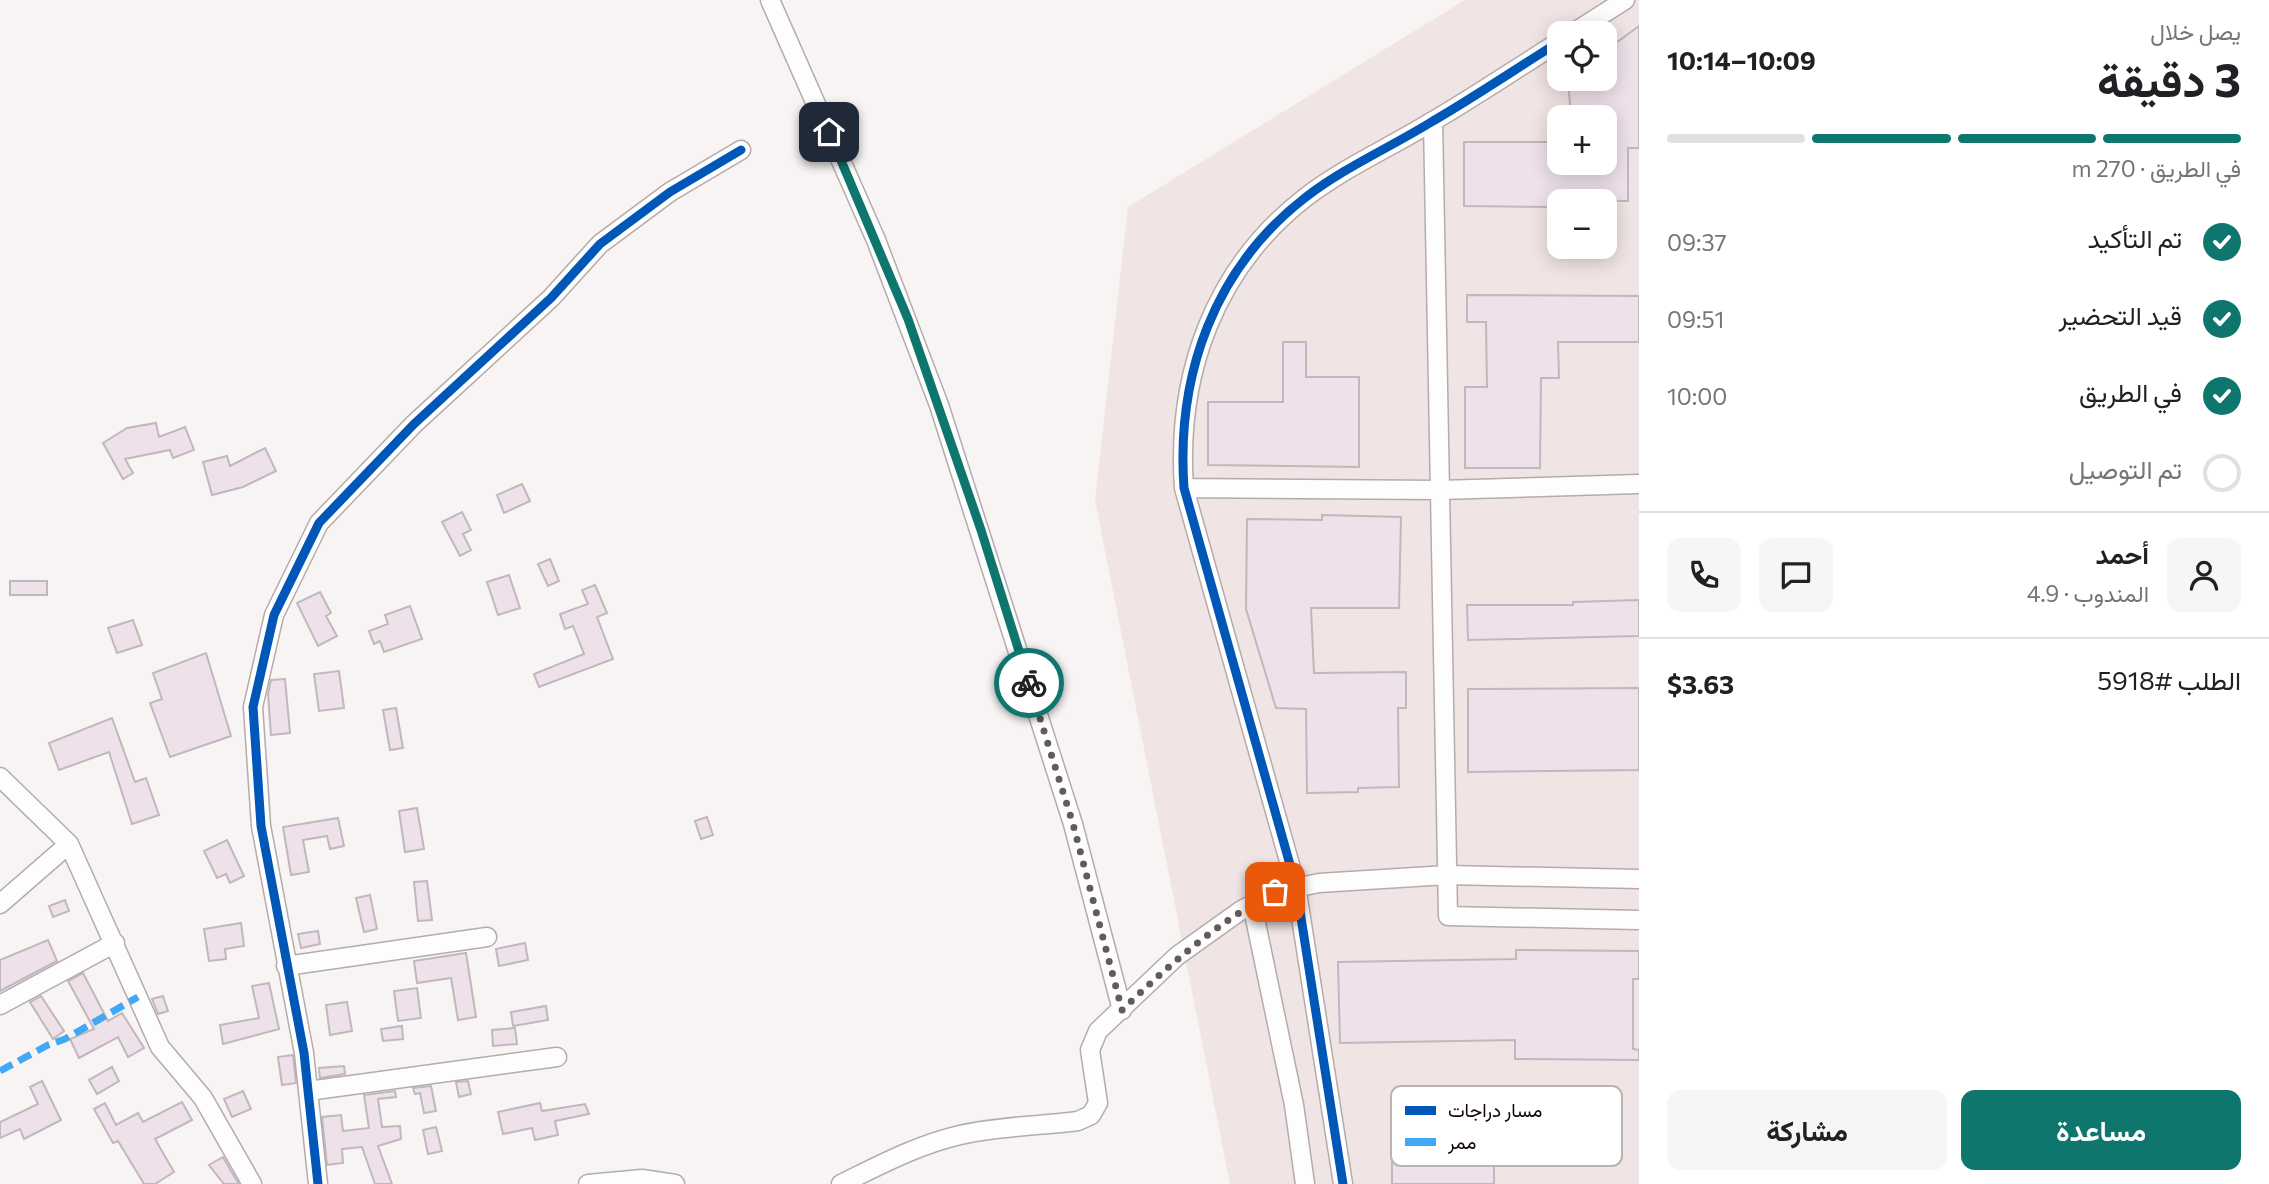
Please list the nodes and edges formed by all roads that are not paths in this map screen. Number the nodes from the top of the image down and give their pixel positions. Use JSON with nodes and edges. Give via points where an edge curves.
{"nodes":[{"id":1,"x":770,"y":0,"type":"edge"},
{"id":2,"x":1625,"y":0,"type":"edge"},
{"id":3,"x":1592,"y":21,"type":"edge"},
{"id":4,"x":1547,"y":50,"type":"edge"},
{"id":5,"x":1433,"y":121,"type":"junction"},
{"id":6,"x":741,"y":150,"type":"dead end"},
{"id":7,"x":1639,"y":484,"type":"edge"},
{"id":8,"x":1184,"y":488,"type":"junction"},
{"id":9,"x":1439,"y":490,"type":"junction"},
{"id":10,"x":0,"y":777,"type":"edge"},
{"id":11,"x":69,"y":844,"type":"junction"},
{"id":12,"x":1447,"y":875,"type":"junction"},
{"id":13,"x":1639,"y":879,"type":"edge"},
{"id":14,"x":1296,"y":886,"type":"junction"},
{"id":15,"x":0,"y":904,"type":"edge"},
{"id":16,"x":1252,"y":904,"type":"junction"},
{"id":17,"x":1639,"y":920,"type":"edge"},
{"id":18,"x":487,"y":937,"type":"dead end"},
{"id":19,"x":115,"y":943,"type":"junction"},
{"id":20,"x":286,"y":966,"type":"junction"},
{"id":21,"x":0,"y":1005,"type":"edge"},
{"id":22,"x":1122,"y":1010,"type":"junction"},
{"id":23,"x":557,"y":1057,"type":"dead end"},
{"id":24,"x":308,"y":1091,"type":"junction"},
{"id":25,"x":253,"y":1184,"type":"edge"},
{"id":26,"x":318,"y":1184,"type":"edge"},
{"id":27,"x":588,"y":1184,"type":"edge"},
{"id":28,"x":675,"y":1184,"type":"edge"},
{"id":29,"x":841,"y":1184,"type":"edge"},
{"id":30,"x":1305,"y":1184,"type":"edge"},
{"id":31,"x":1343,"y":1184,"type":"edge"}],
"edges":[{"from":1,"to":22,"type":"street","via":[[876,240],[939,405],[1073,824]]},
{"from":2,"to":3,"type":"street"},
{"from":4,"to":5,"type":"street"},
{"from":5,"to":8,"type":"street","via":[[1307,197],[1281,218],[1238,268],[1206,326],[1195,357],[1183,422]]},
{"from":5,"to":9,"type":"street"},
{"from":6,"to":20,"type":"street","via":[[670,192],[600,244],[551,298],[414,424],[319,523],[274,615],[253,707],[261,826]]},
{"from":7,"to":9,"type":"street"},
{"from":8,"to":9,"type":"street"},
{"from":8,"to":14,"type":"street"},
{"from":9,"to":12,"type":"street"},
{"from":10,"to":11,"type":"street"},
{"from":11,"to":15,"type":"street"},
{"from":11,"to":19,"type":"street"},
{"from":12,"to":13,"type":"street"},
{"from":12,"to":14,"type":"street"},
{"from":12,"to":17,"type":"street","via":[[1448,916]]},
{"from":14,"to":16,"type":"street"},
{"from":14,"to":31,"type":"street"},
{"from":16,"to":22,"type":"street","via":[[1177,956]]},
{"from":16,"to":30,"type":"street","via":[[1294,1105]]},
{"from":18,"to":20,"type":"street"},
{"from":19,"to":21,"type":"street"},
{"from":19,"to":25,"type":"street","via":[[160,1047],[204,1098]]},
{"from":20,"to":24,"type":"street"},
{"from":22,"to":29,"type":"street","via":[[1092,1043],[1098,1103],[1085,1119],[961,1135],[908,1152]]},
{"from":23,"to":24,"type":"street"},
{"from":24,"to":26,"type":"street"},
{"from":27,"to":28,"type":"street","via":[[642,1179]]}]}
